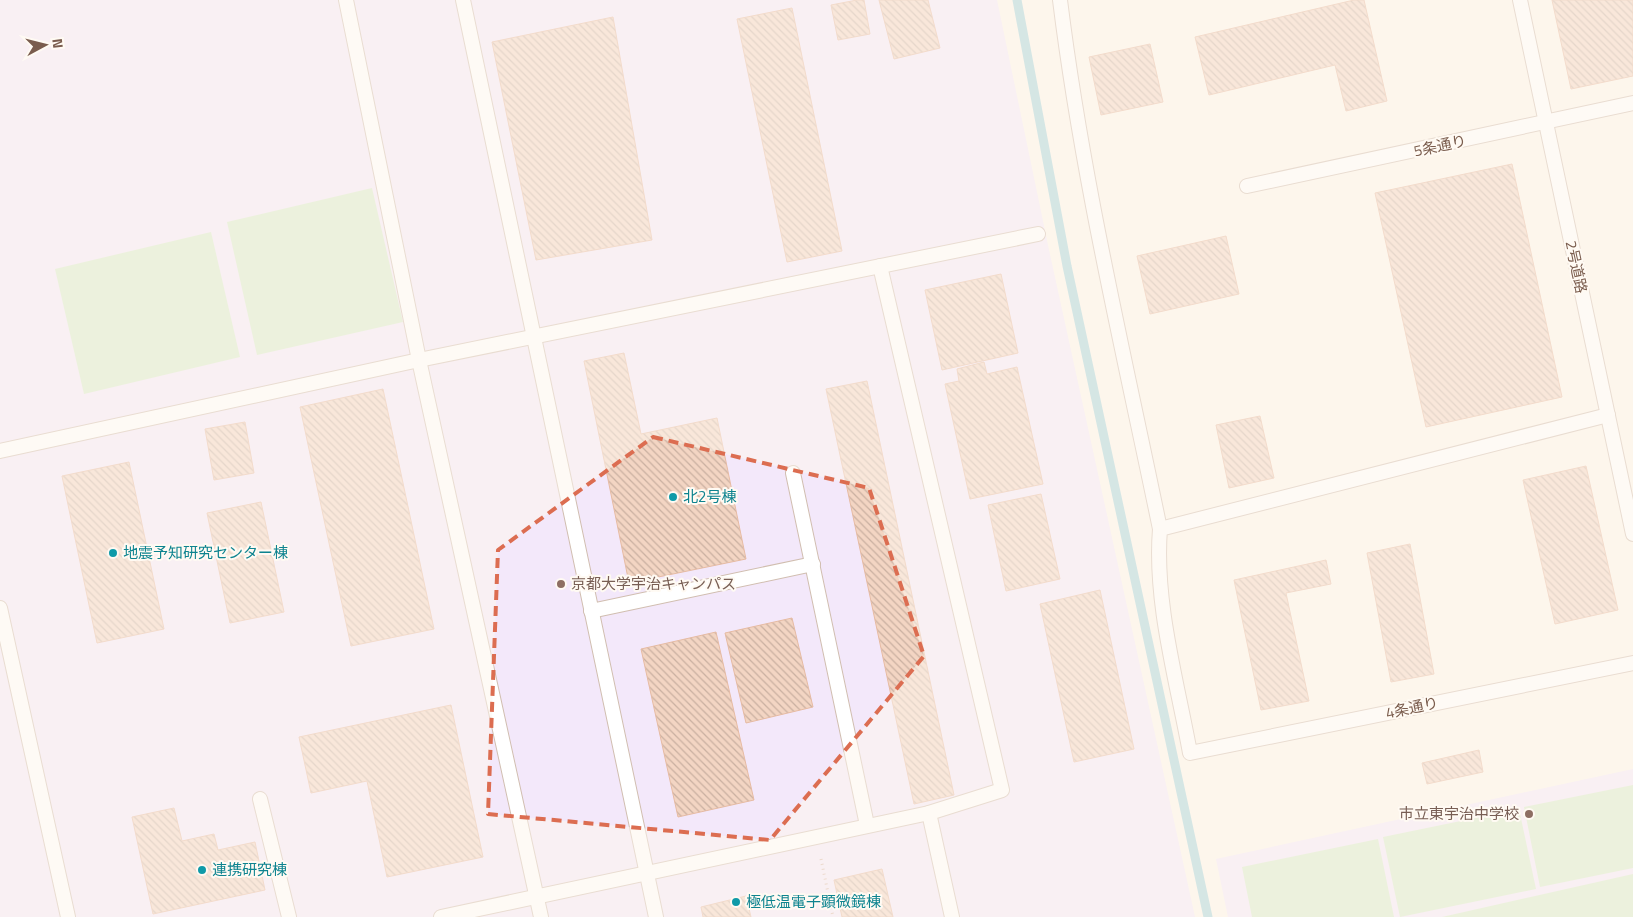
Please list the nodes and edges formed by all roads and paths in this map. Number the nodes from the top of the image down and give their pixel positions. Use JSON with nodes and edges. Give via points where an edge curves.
{"nodes":[{"id":1,"x":346,"y":0,"type":"edge"},
{"id":2,"x":463,"y":0,"type":"edge"},
{"id":3,"x":1060,"y":0,"type":"edge"},
{"id":4,"x":1520,"y":0,"type":"edge"},
{"id":5,"x":1633,"y":104,"type":"edge"},
{"id":6,"x":1546,"y":123,"type":"junction"},
{"id":7,"x":1247,"y":186,"type":"dead end"},
{"id":8,"x":1038,"y":234,"type":"dead end"},
{"id":9,"x":880,"y":266,"type":"junction"},
{"id":10,"x":532,"y":338,"type":"junction"},
{"id":11,"x":420,"y":360,"type":"junction"},
{"id":12,"x":1608,"y":415,"type":"junction"},
{"id":13,"x":0,"y":451,"type":"edge"},
{"id":14,"x":793,"y":473,"type":"dead end"},
{"id":15,"x":1160,"y":529,"type":"junction"},
{"id":16,"x":1633,"y":534,"type":"edge"},
{"id":17,"x":813,"y":564,"type":"junction"},
{"id":18,"x":0,"y":608,"type":"edge"},
{"id":19,"x":591,"y":611,"type":"junction"},
{"id":20,"x":1633,"y":662,"type":"edge"},
{"id":21,"x":260,"y":799,"type":"dead end"},
{"id":22,"x":929,"y":813,"type":"junction"},
{"id":23,"x":867,"y":825,"type":"junction"},
{"id":24,"x":816,"y":836,"type":"junction"},
{"id":25,"x":646,"y":872,"type":"junction"},
{"id":26,"x":536,"y":896,"type":"junction"},
{"id":27,"x":68,"y":917,"type":"edge"},
{"id":28,"x":289,"y":917,"type":"edge"},
{"id":29,"x":441,"y":917,"type":"edge"},
{"id":30,"x":541,"y":917,"type":"edge"},
{"id":31,"x":656,"y":917,"type":"edge"},
{"id":32,"x":833,"y":917,"type":"edge"},
{"id":33,"x":952,"y":917,"type":"edge"}],
"edges":[{"from":1,"to":11,"type":"lane"},
{"from":2,"to":10,"type":"lane"},
{"from":3,"to":15,"type":"lane","via":[[1069,77]]},
{"from":4,"to":6,"type":"lane","name":"2号道路"},
{"from":5,"to":6,"type":"lane","name":"5条通り"},
{"from":6,"to":7,"type":"lane","name":"5条通り"},
{"from":6,"to":12,"type":"lane","name":"2号道路"},
{"from":8,"to":9,"type":"lane"},
{"from":9,"to":10,"type":"lane"},
{"from":9,"to":22,"type":"lane","via":[[1002,790]]},
{"from":10,"to":11,"type":"lane"},
{"from":10,"to":19,"type":"lane"},
{"from":11,"to":13,"type":"lane"},
{"from":11,"to":26,"type":"lane"},
{"from":12,"to":15,"type":"lane"},
{"from":12,"to":16,"type":"lane","name":"2号道路"},
{"from":14,"to":17,"type":"lane"},
{"from":15,"to":20,"type":"lane","name":"4条通り","via":[[1159,572],[1190,753]]},
{"from":17,"to":19,"type":"lane"},
{"from":17,"to":23,"type":"lane"},
{"from":18,"to":27,"type":"lane"},
{"from":19,"to":25,"type":"lane"},
{"from":21,"to":28,"type":"lane"},
{"from":22,"to":23,"type":"lane"},
{"from":22,"to":33,"type":"lane"},
{"from":23,"to":24,"type":"lane"},
{"from":24,"to":25,"type":"lane"},
{"from":24,"to":32,"type":"path"},
{"from":25,"to":26,"type":"lane"},
{"from":25,"to":31,"type":"lane"},
{"from":26,"to":29,"type":"lane"},
{"from":26,"to":30,"type":"lane"}]}
